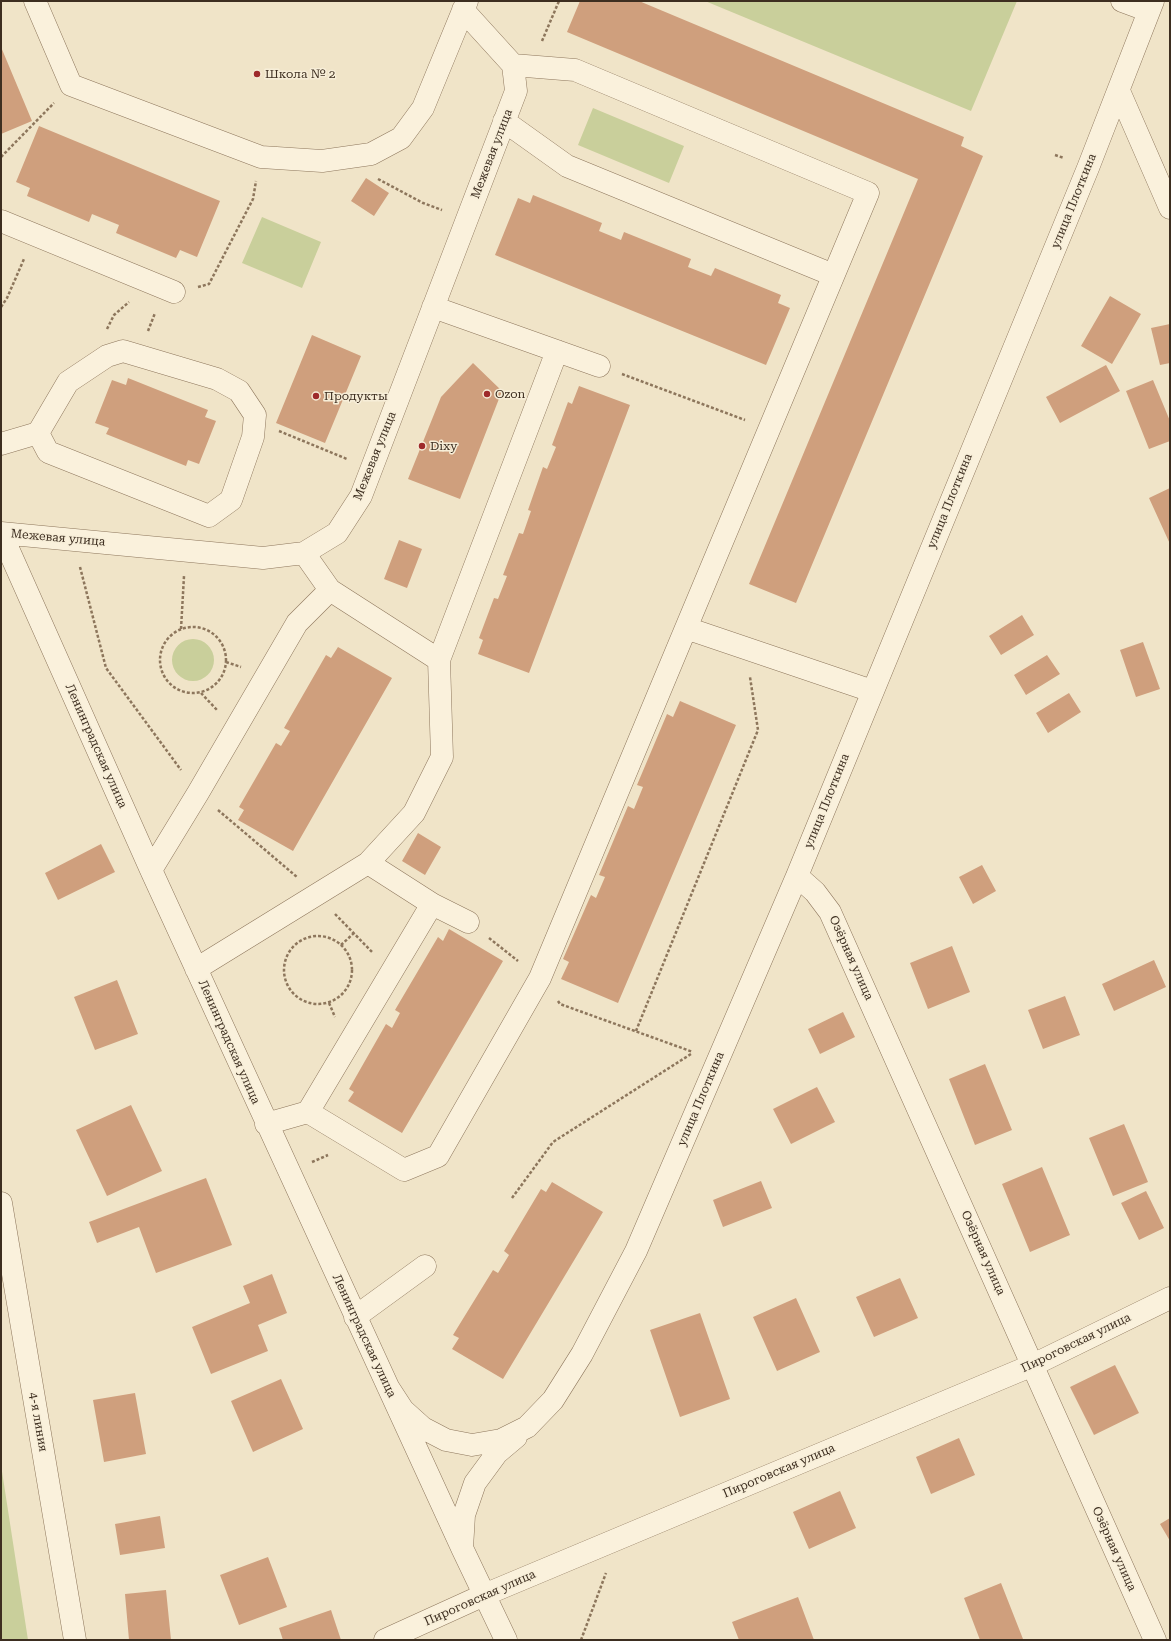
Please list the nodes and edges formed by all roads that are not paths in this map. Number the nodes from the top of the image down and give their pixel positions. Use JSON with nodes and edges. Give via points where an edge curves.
{"nodes":[{"id":1,"x":35,"y":1,"type":"edge"},
{"id":2,"x":1122,"y":1,"type":"edge"},
{"id":3,"x":465,"y":5,"type":"edge"},
{"id":4,"x":1151,"y":6,"type":"edge"},
{"id":5,"x":523,"y":65,"type":"junction"},
{"id":6,"x":1119,"y":91,"type":"junction"},
{"id":7,"x":504,"y":121,"type":"junction"},
{"id":8,"x":1170,"y":208,"type":"edge"},
{"id":9,"x":1,"y":221,"type":"edge"},
{"id":10,"x":833,"y":275,"type":"junction"},
{"id":11,"x":170,"y":291,"type":"road end"},
{"id":12,"x":433,"y":307,"type":"junction"},
{"id":13,"x":557,"y":351,"type":"junction"},
{"id":14,"x":599,"y":366,"type":"road end"},
{"id":15,"x":38,"y":433,"type":"junction"},
{"id":16,"x":1,"y":444,"type":"edge"},
{"id":17,"x":1,"y":533,"type":"edge"},
{"id":18,"x":304,"y":553,"type":"junction"},
{"id":19,"x":330,"y":590,"type":"junction"},
{"id":20,"x":686,"y":628,"type":"junction"},
{"id":21,"x":439,"y":660,"type":"junction"},
{"id":22,"x":872,"y":691,"type":"junction"},
{"id":23,"x":368,"y":863,"type":"junction"},
{"id":24,"x":150,"y":870,"type":"junction"},
{"id":25,"x":797,"y":876,"type":"junction"},
{"id":26,"x":432,"y":904,"type":"junction"},
{"id":27,"x":468,"y":922,"type":"road end"},
{"id":28,"x":196,"y":969,"type":"junction"},
{"id":29,"x":308,"y":1112,"type":"junction"},
{"id":30,"x":266,"y":1124,"type":"junction"},
{"id":31,"x":1,"y":1203,"type":"edge"},
{"id":32,"x":425,"y":1266,"type":"dead end"},
{"id":33,"x":1170,"y":1298,"type":"edge"},
{"id":34,"x":355,"y":1317,"type":"junction"},
{"id":35,"x":1033,"y":1365,"type":"junction"},
{"id":36,"x":388,"y":1386,"type":"junction"},
{"id":37,"x":527,"y":1427,"type":"junction"},
{"id":38,"x":462,"y":1548,"type":"junction"},
{"id":39,"x":484,"y":1595,"type":"junction"},
{"id":40,"x":75,"y":1640,"type":"edge"},
{"id":41,"x":385,"y":1640,"type":"edge"},
{"id":42,"x":506,"y":1640,"type":"edge"},
{"id":43,"x":1155,"y":1640,"type":"edge"}],
"edges":[{"from":1,"to":3,"type":"street","via":[[71,85],[260,157],[322,161],[371,154],[401,138],[423,108]]},
{"from":2,"to":4,"type":"street"},
{"from":3,"to":5,"type":"street"},
{"from":4,"to":6,"type":"street","name":"улица Плоткина"},
{"from":5,"to":7,"type":"street","name":"Межевая улица"},
{"from":5,"to":10,"type":"street","via":[[575,70],[868,193]]},
{"from":6,"to":8,"type":"street"},
{"from":6,"to":22,"type":"street","name":"улица Плоткина"},
{"from":7,"to":10,"type":"street","via":[[568,166]]},
{"from":7,"to":12,"type":"street","name":"Межевая улица"},
{"from":9,"to":11,"type":"street"},
{"from":10,"to":20,"type":"street"},
{"from":12,"to":13,"type":"street"},
{"from":12,"to":18,"type":"street","name":"Межевая улица","via":[[361,496],[337,533]]},
{"from":13,"to":14,"type":"street"},
{"from":13,"to":21,"type":"street"},
{"from":15,"to":15,"type":"street","via":[[68,382],[107,356],[123,351],[217,379],[240,390],[254,415],[252,437],[231,500],[209,516],[48,452]]},
{"from":15,"to":16,"type":"street"},
{"from":17,"to":18,"type":"street","name":"Межевая улица","via":[[263,558]]},
{"from":17,"to":24,"type":"street","name":"Ленинградская улица"},
{"from":18,"to":19,"type":"street"},
{"from":19,"to":21,"type":"street"},
{"from":19,"to":24,"type":"street","via":[[297,623]]},
{"from":20,"to":22,"type":"street"},
{"from":20,"to":29,"type":"street","via":[[540,978],[438,1156],[404,1170]]},
{"from":21,"to":23,"type":"street","via":[[442,757],[414,813]]},
{"from":22,"to":25,"type":"street","name":"улица Плоткина"},
{"from":23,"to":26,"type":"street"},
{"from":23,"to":28,"type":"street"},
{"from":24,"to":28,"type":"street","name":"Ленинградская улица"},
{"from":25,"to":35,"type":"street","name":"Озёрная улица","via":[[815,892],[830,912]]},
{"from":25,"to":37,"type":"street","name":"улица Плоткина","via":[[636,1251],[582,1354],[553,1400]]},
{"from":26,"to":27,"type":"street"},
{"from":26,"to":29,"type":"street"},
{"from":28,"to":30,"type":"street","name":"Ленинградская улица"},
{"from":29,"to":30,"type":"street"},
{"from":30,"to":34,"type":"street","name":"Ленинградская улица"},
{"from":31,"to":40,"type":"street","name":"4-я линия"},
{"from":32,"to":34,"type":"street"},
{"from":33,"to":35,"type":"street","name":"Пироговская улица"},
{"from":34,"to":36,"type":"street","name":"Ленинградская улица"},
{"from":35,"to":39,"type":"street","name":"Пироговская улица"},
{"from":35,"to":43,"type":"street","name":"Озёрная улица"},
{"from":36,"to":37,"type":"street","name":"улица Плоткина","via":[[403,1410],[423,1428],[446,1440],[472,1445],[501,1440]]},
{"from":36,"to":38,"type":"street","name":"Ленинградская улица"},
{"from":37,"to":38,"type":"street","via":[[497,1453],[475,1483],[464,1515]]},
{"from":38,"to":39,"type":"street","name":"Ленинградская улица"},
{"from":39,"to":41,"type":"street","name":"Пироговская улица"},
{"from":39,"to":42,"type":"street","name":"Ленинградская улица"}]}
